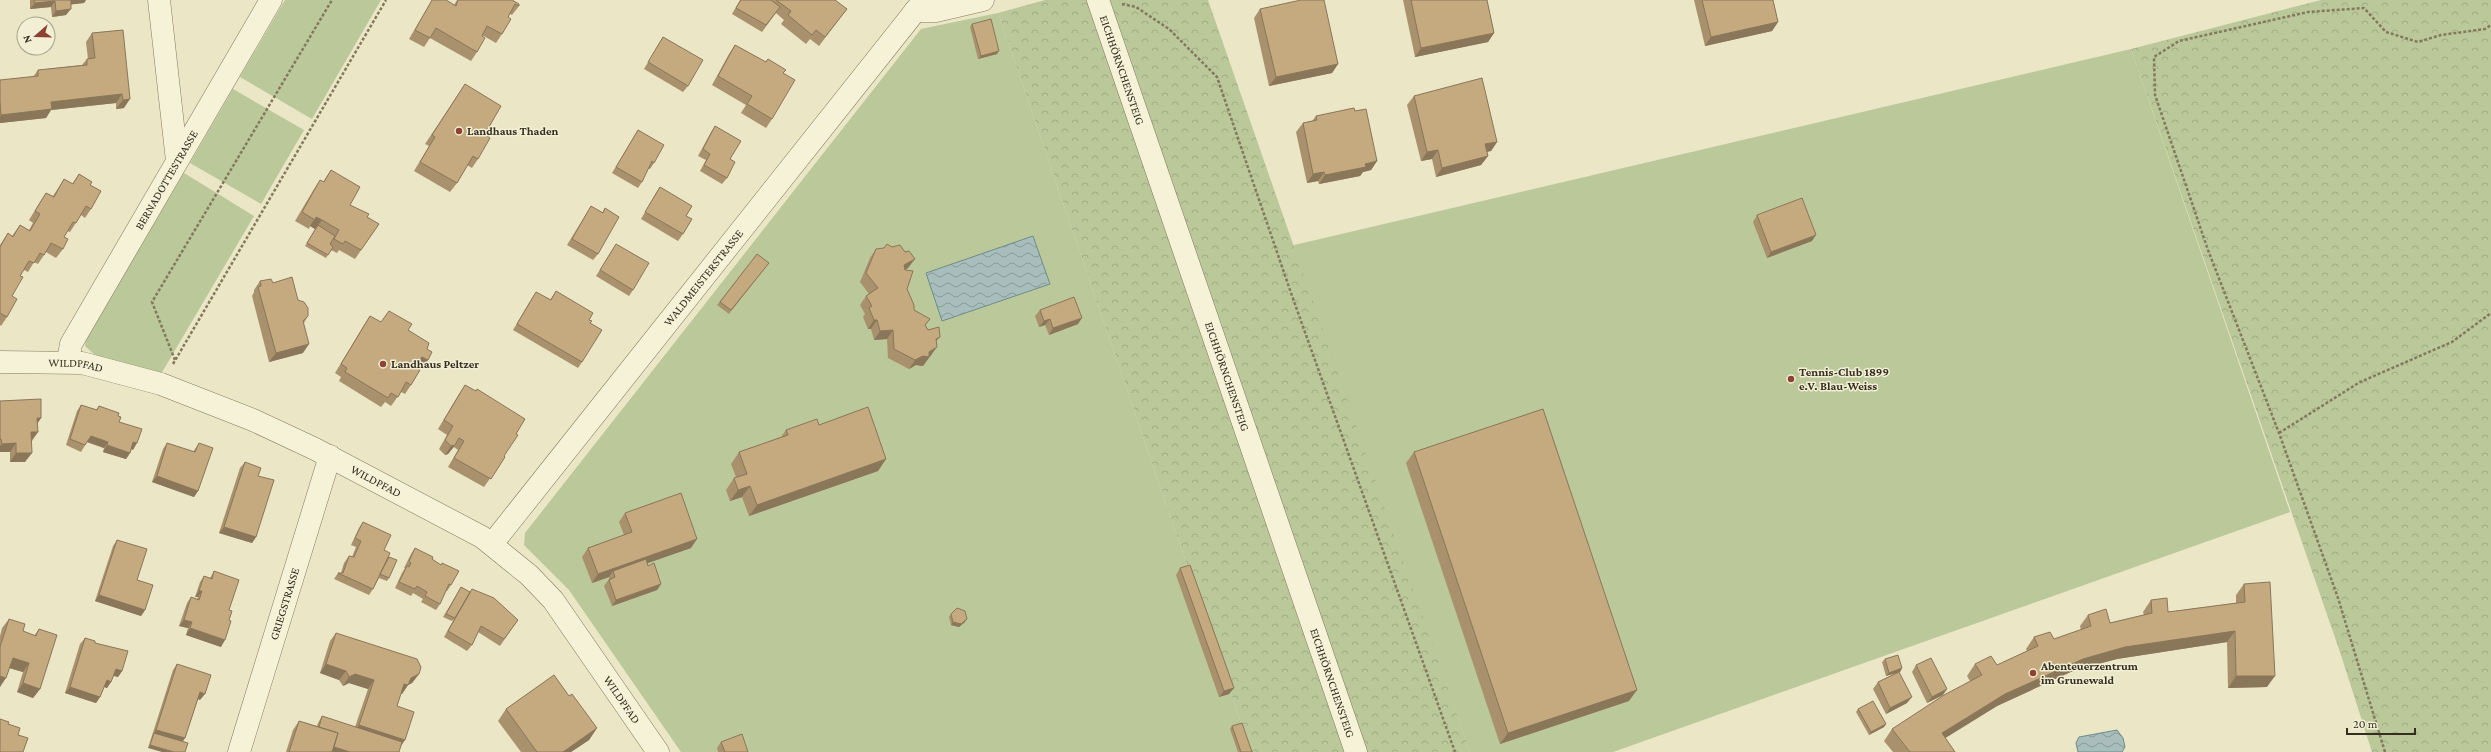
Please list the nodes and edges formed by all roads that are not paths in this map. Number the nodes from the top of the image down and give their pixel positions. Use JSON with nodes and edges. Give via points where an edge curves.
{"nodes":[{"id":1,"x":159,"y":0,"type":"edge"},
{"id":2,"x":271,"y":0,"type":"edge"},
{"id":3,"x":983,"y":0,"type":"edge"},
{"id":4,"x":1106,"y":1,"type":"edge"},
{"id":5,"x":920,"y":5,"type":"edge"},
{"id":6,"x":176,"y":161,"type":"junction"},
{"id":7,"x":68,"y":361,"type":"junction"},
{"id":8,"x":0,"y":362,"type":"edge"},
{"id":9,"x":330,"y":456,"type":"junction"},
{"id":10,"x":492,"y":544,"type":"junction"},
{"id":11,"x":239,"y":752,"type":"edge"},
{"id":12,"x":658,"y":752,"type":"edge"},
{"id":13,"x":1356,"y":752,"type":"edge"}],
"edges":[{"from":1,"to":6,"type":"street"},
{"from":2,"to":6,"type":"street","name":"BERNADOTTESTRASSE"},
{"from":3,"to":5,"type":"street","name":"WALDMEISTERSTRASSE","via":[[936,10]]},
{"from":4,"to":13,"type":"street","name":"EICHHÖRNCHENSTEIG"},
{"from":5,"to":10,"type":"street","name":"WALDMEISTERSTRASSE"},
{"from":6,"to":7,"type":"street","name":"BERNADOTTESTRASSE","via":[[71,344]]},
{"from":7,"to":8,"type":"street","name":"WILDPFAD"},
{"from":7,"to":9,"type":"street","name":"WILDPFAD","via":[[94,365],[161,384],[253,420]]},
{"from":9,"to":10,"type":"street","name":"WILDPFAD"},
{"from":9,"to":11,"type":"street","name":"GRIEGSTRASSE"},
{"from":10,"to":12,"type":"street","name":"WILDPFAD","via":[[529,575],[553,600]]}]}
